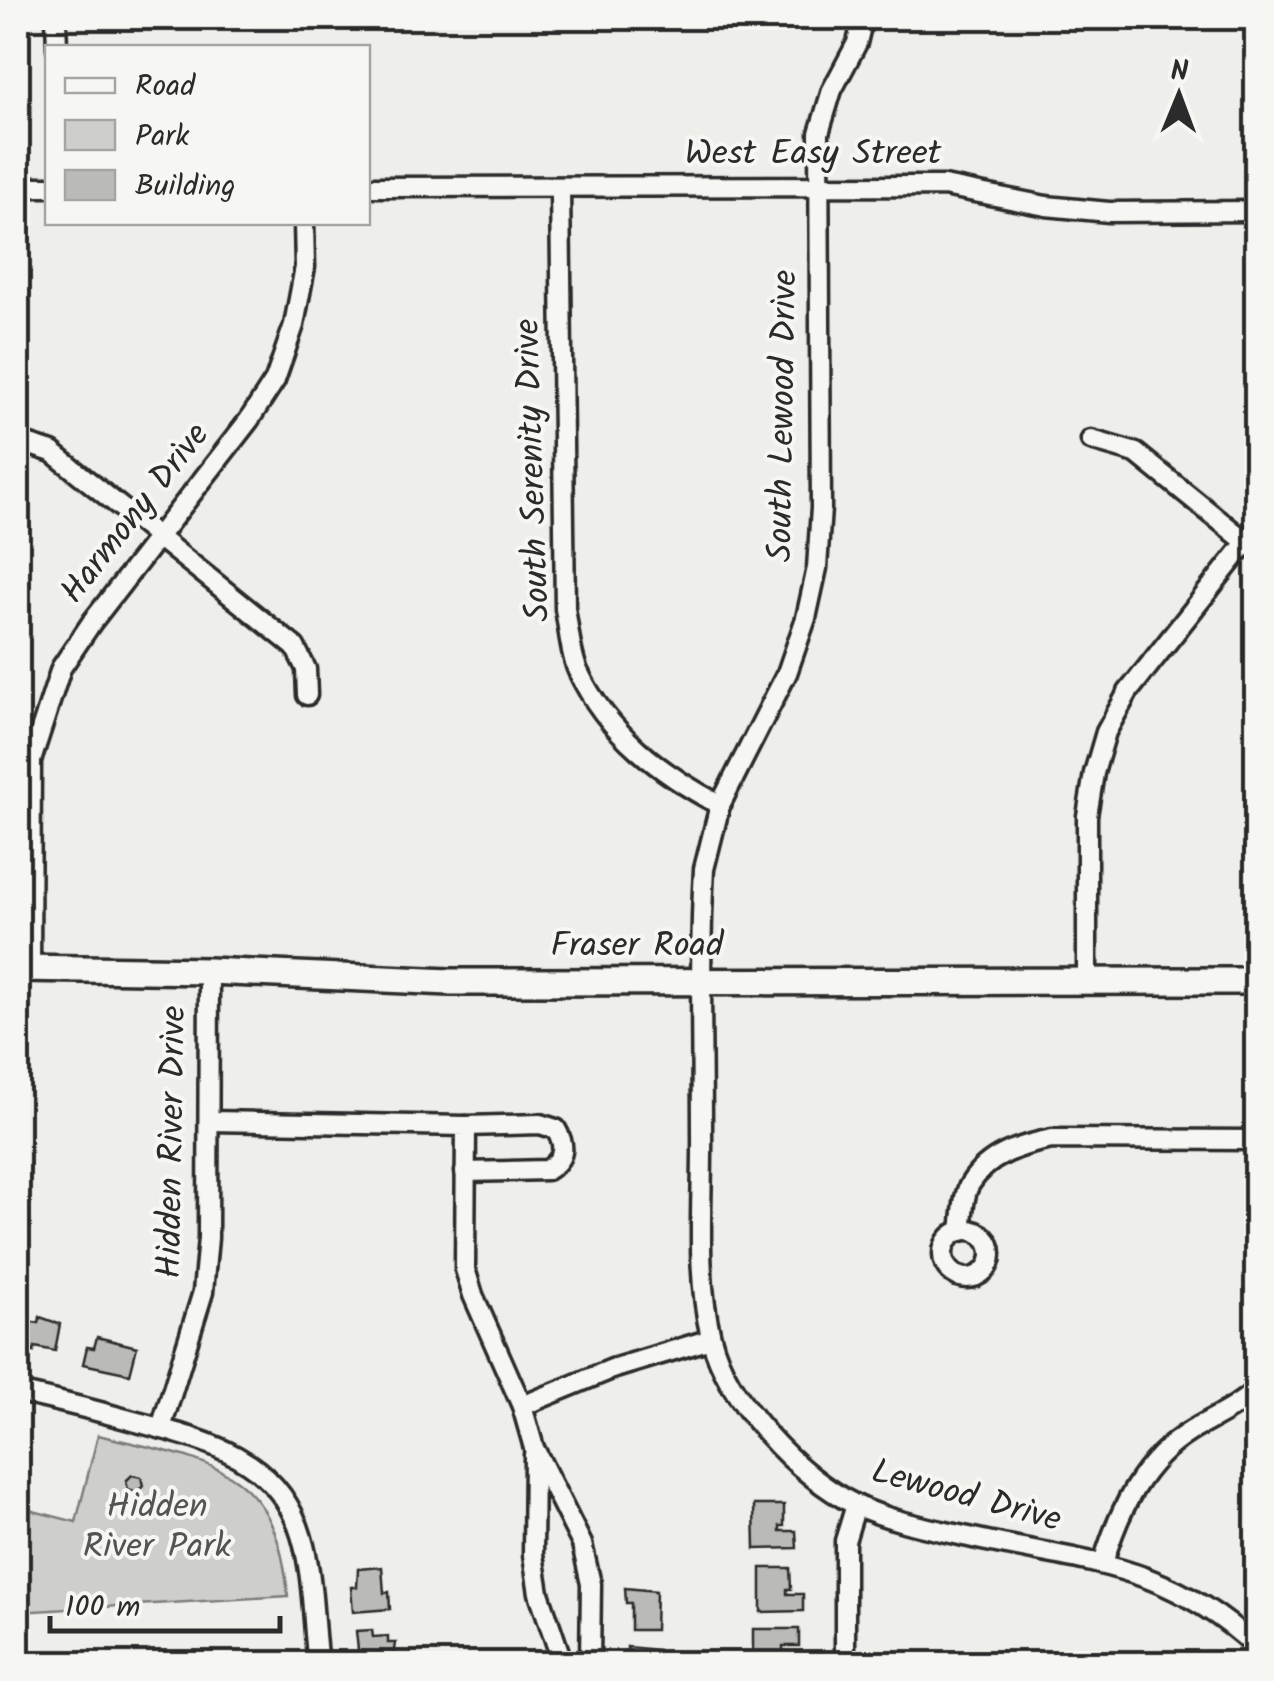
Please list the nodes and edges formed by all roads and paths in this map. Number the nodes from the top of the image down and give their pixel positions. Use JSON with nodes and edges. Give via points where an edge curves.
{"nodes":[{"id":1,"x":56,"y":18,"type":"edge"},
{"id":2,"x":863,"y":18,"type":"edge"},
{"id":3,"x":56,"y":45,"type":"edge"},
{"id":4,"x":18,"y":187,"type":"edge"},
{"id":5,"x":45,"y":187,"type":"edge"},
{"id":6,"x":370,"y":187,"type":"edge"},
{"id":7,"x":818,"y":187,"type":"junction"},
{"id":8,"x":560,"y":188,"type":"junction"},
{"id":9,"x":1256,"y":211,"type":"edge"},
{"id":10,"x":304,"y":225,"type":"edge"},
{"id":11,"x":1091,"y":440,"type":"dead end"},
{"id":12,"x":18,"y":444,"type":"edge"},
{"id":13,"x":159,"y":536,"type":"junction"},
{"id":14,"x":1253,"y":541,"type":"edge"},
{"id":15,"x":307,"y":695,"type":"dead end"},
{"id":16,"x":720,"y":805,"type":"junction"},
{"id":17,"x":24,"y":968,"type":"edge"},
{"id":18,"x":209,"y":972,"type":"junction"},
{"id":19,"x":1087,"y":980,"type":"junction"},
{"id":20,"x":1256,"y":980,"type":"edge"},
{"id":21,"x":702,"y":982,"type":"junction"},
{"id":22,"x":210,"y":1121,"type":"junction"},
{"id":23,"x":466,"y":1126,"type":"junction"},
{"id":24,"x":1256,"y":1140,"type":"edge"},
{"id":25,"x":465,"y":1172,"type":"junction"},
{"id":26,"x":961,"y":1231,"type":"dead end"},
{"id":27,"x":712,"y":1339,"type":"junction"},
{"id":28,"x":1256,"y":1390,"type":"edge"},
{"id":29,"x":18,"y":1392,"type":"edge"},
{"id":30,"x":522,"y":1406,"type":"junction"},
{"id":31,"x":161,"y":1428,"type":"junction"},
{"id":32,"x":534,"y":1448,"type":"junction"},
{"id":33,"x":856,"y":1505,"type":"junction"},
{"id":34,"x":1102,"y":1563,"type":"junction"},
{"id":35,"x":1256,"y":1648,"type":"edge"},
{"id":36,"x":318,"y":1664,"type":"edge"},
{"id":37,"x":563,"y":1664,"type":"edge"},
{"id":38,"x":590,"y":1664,"type":"edge"},
{"id":39,"x":845,"y":1664,"type":"edge"}],
"edges":[{"from":1,"to":3,"type":"street"},
{"from":2,"to":7,"type":"street","name":"South Lewood Drive","via":[[819,133]]},
{"from":4,"to":5,"type":"street"},
{"from":6,"to":8,"type":"street","name":"West Easy Street"},
{"from":7,"to":8,"type":"street","name":"West Easy Street"},
{"from":7,"to":9,"type":"street","name":"West Easy Street","via":[[944,186],[1109,212]]},
{"from":7,"to":16,"type":"street","name":"South Lewood Drive","via":[[816,568],[786,672]]},
{"from":8,"to":16,"type":"street","name":"South Serenity Drive","via":[[565,609],[577,669],[609,720],[645,757]]},
{"from":10,"to":13,"type":"street","name":"Harmony Drive","via":[[294,325],[274,380]]},
{"from":11,"to":14,"type":"street","via":[[1136,453]]},
{"from":12,"to":13,"type":"street","via":[[52,452]]},
{"from":13,"to":15,"type":"street","via":[[295,647],[306,669]]},
{"from":13,"to":17,"type":"street","name":"Harmony Drive","via":[[61,668],[44,716],[30,780]]},
{"from":14,"to":19,"type":"street","via":[[1128,692],[1106,732],[1086,816]]},
{"from":16,"to":21,"type":"street","name":"South Lewood Drive","via":[[704,868]]},
{"from":17,"to":18,"type":"street","name":"Fraser Road"},
{"from":18,"to":21,"type":"street","name":"Fraser Road","via":[[450,982]]},
{"from":18,"to":22,"type":"street","name":"Hidden River Drive"},
{"from":19,"to":20,"type":"street","name":"Fraser Road"},
{"from":19,"to":21,"type":"street","name":"Fraser Road"},
{"from":21,"to":27,"type":"street","name":"Lewood Drive","via":[[703,1270]]},
{"from":22,"to":23,"type":"street"},
{"from":22,"to":31,"type":"street","name":"Hidden River Drive","via":[[203,1292]]},
{"from":23,"to":25,"type":"street"},
{"from":23,"to":25,"type":"street","via":[[540,1124],[556,1129],[563,1154],[548,1170]]},
{"from":24,"to":26,"type":"street","via":[[1052,1139],[1019,1145],[968,1186]]},
{"from":25,"to":30,"type":"street","via":[[465,1269]]},
{"from":27,"to":30,"type":"street","via":[[612,1368]]},
{"from":27,"to":33,"type":"street","name":"Lewood Drive","via":[[756,1420]]},
{"from":28,"to":34,"type":"street","via":[[1160,1454],[1116,1521]]},
{"from":29,"to":31,"type":"street"},
{"from":30,"to":32,"type":"street"},
{"from":31,"to":36,"type":"street","via":[[237,1454],[291,1509],[306,1554]]},
{"from":32,"to":37,"type":"street","via":[[532,1555]]},
{"from":32,"to":38,"type":"street","via":[[582,1544],[592,1584]]},
{"from":33,"to":34,"type":"street","name":"Lewood Drive","via":[[905,1522]]},
{"from":33,"to":39,"type":"street","via":[[845,1540]]},
{"from":34,"to":35,"type":"street","name":"Lewood Drive","via":[[1199,1601]]}]}
